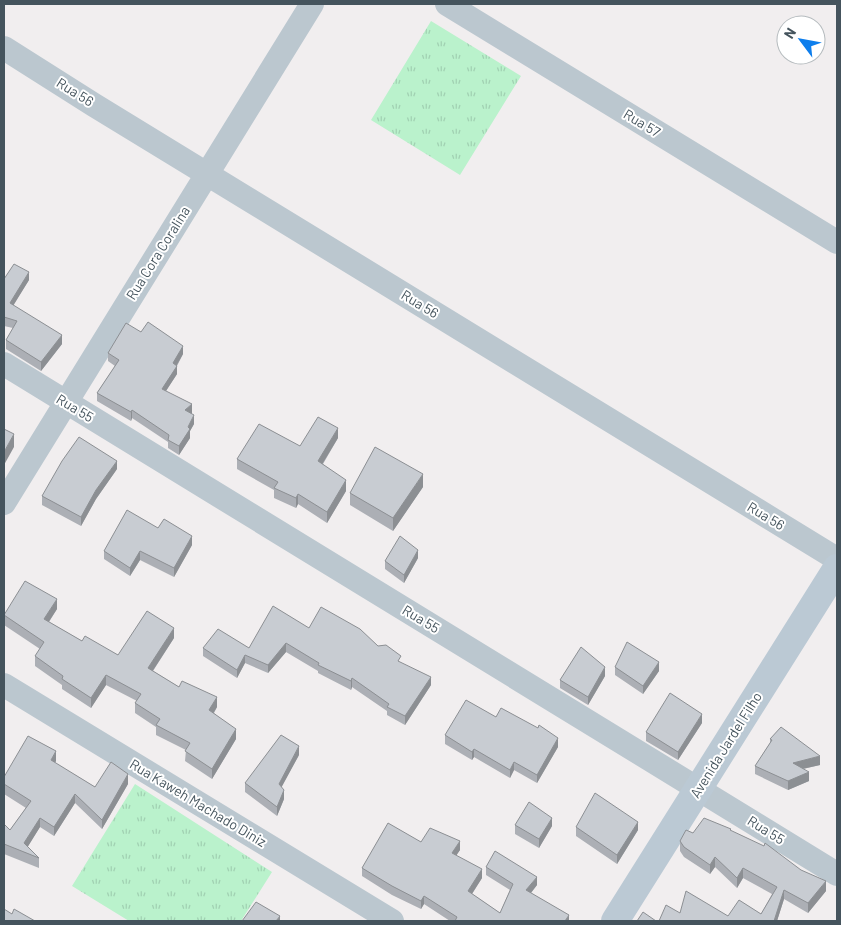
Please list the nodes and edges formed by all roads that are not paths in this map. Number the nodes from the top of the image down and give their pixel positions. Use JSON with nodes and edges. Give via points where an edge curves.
{"nodes":[{"id":1,"x":312,"y":4,"type":"edge"},
{"id":2,"x":447,"y":4,"type":"edge"},
{"id":3,"x":4,"y":48,"type":"edge"},
{"id":4,"x":207,"y":174,"type":"junction"},
{"id":5,"x":837,"y":242,"type":"edge"},
{"id":6,"x":4,"y":364,"type":"edge"},
{"id":7,"x":66,"y":403,"type":"junction"},
{"id":8,"x":4,"y":503,"type":"edge"},
{"id":9,"x":837,"y":559,"type":"edge"},
{"id":10,"x":837,"y":568,"type":"edge"},
{"id":11,"x":4,"y":685,"type":"edge"},
{"id":12,"x":699,"y":789,"type":"junction"},
{"id":13,"x":837,"y":874,"type":"edge"},
{"id":14,"x":392,"y":921,"type":"edge"},
{"id":15,"x":615,"y":921,"type":"edge"}],
"edges":[{"from":1,"to":4,"type":"street","name":"Rua Cora Coralina"},
{"from":2,"to":5,"type":"street","name":"Rua 57"},
{"from":3,"to":4,"type":"street","name":"Rua 56"},
{"from":4,"to":7,"type":"street","name":"Rua Cora Coralina"},
{"from":4,"to":9,"type":"street","name":"Rua 56"},
{"from":6,"to":7,"type":"street","name":"Rua 55"},
{"from":7,"to":8,"type":"street","name":"Rua Cora Coralina"},
{"from":7,"to":12,"type":"street","name":"Rua 55"},
{"from":10,"to":12,"type":"main road","name":"Avenida Jardel Filho"},
{"from":11,"to":14,"type":"street","name":"Rua Kaweh Machado Diniz"},
{"from":12,"to":13,"type":"street","name":"Rua 55"},
{"from":12,"to":15,"type":"main road","name":"Avenida Jardel Filho"}]}
